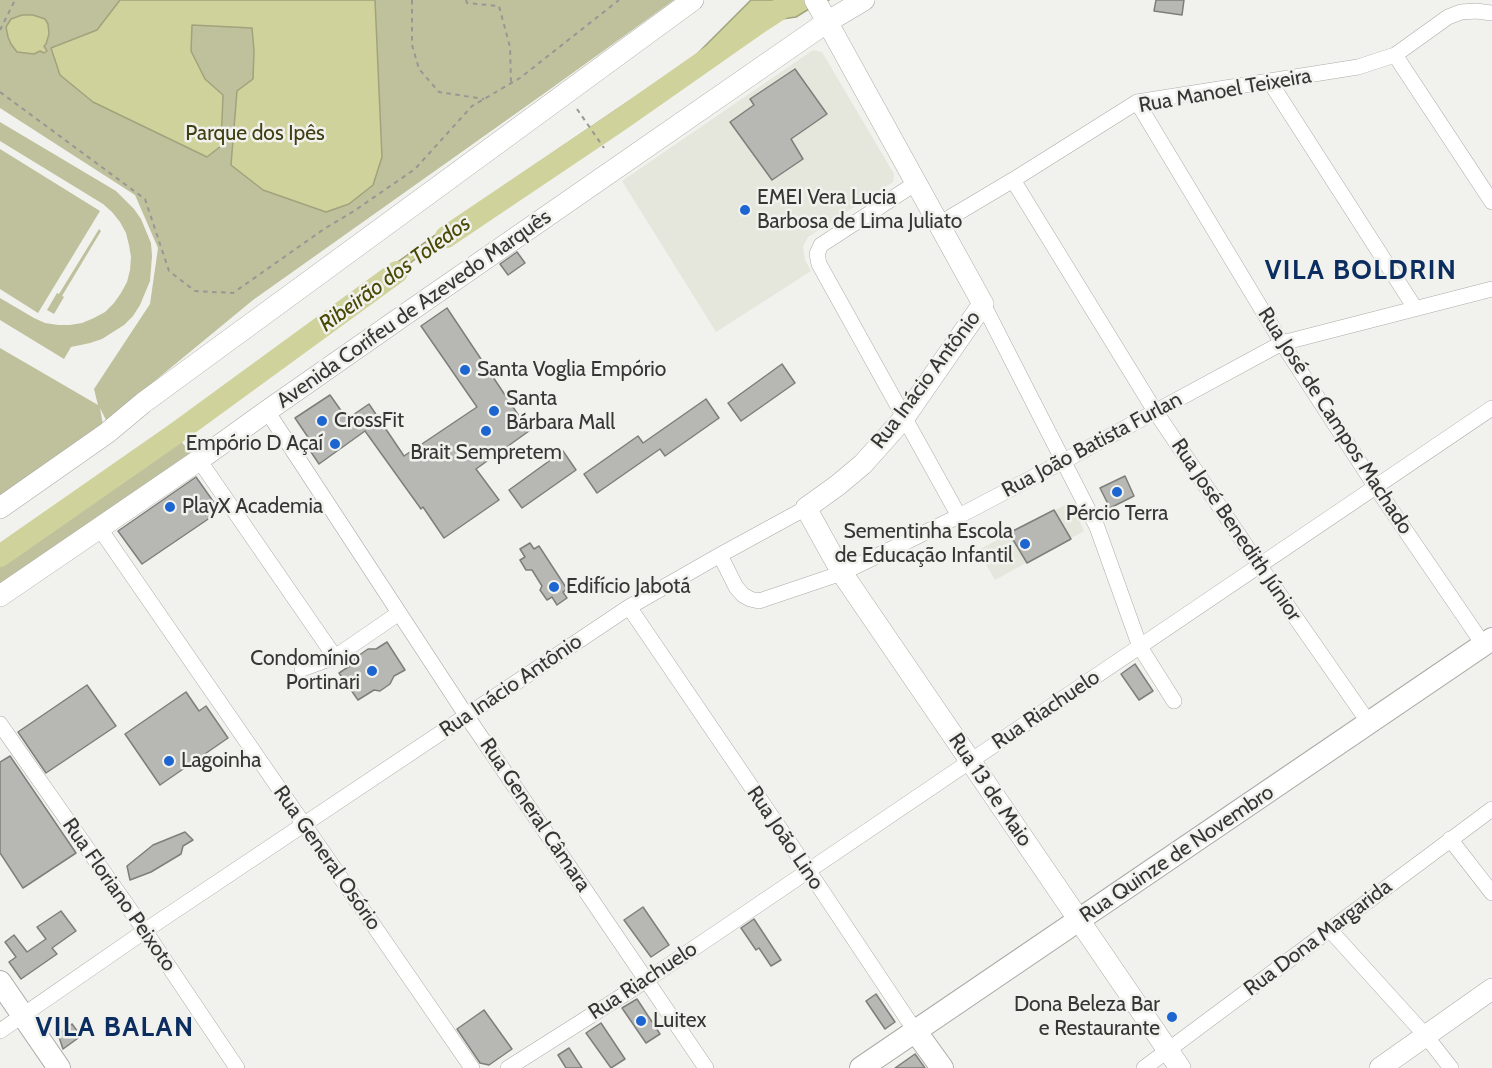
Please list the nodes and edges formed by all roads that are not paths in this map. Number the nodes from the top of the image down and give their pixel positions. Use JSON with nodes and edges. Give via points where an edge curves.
{"nodes":[{"id":1,"x":693,"y":0,"type":"edge"},
{"id":2,"x":864,"y":0,"type":"edge"},
{"id":3,"x":821,"y":11,"type":"edge"},
{"id":4,"x":1492,"y":13,"type":"edge"},
{"id":5,"x":1395,"y":55,"type":"junction"},
{"id":6,"x":1270,"y":82,"type":"junction"},
{"id":7,"x":1137,"y":102,"type":"junction"},
{"id":8,"x":1013,"y":180,"type":"junction"},
{"id":9,"x":916,"y":183,"type":"junction"},
{"id":10,"x":1492,"y":202,"type":"edge"},
{"id":11,"x":939,"y":224,"type":"junction"},
{"id":12,"x":1492,"y":289,"type":"edge"},
{"id":13,"x":983,"y":304,"type":"junction"},
{"id":14,"x":1415,"y":308,"type":"junction"},
{"id":15,"x":1282,"y":343,"type":"junction"},
{"id":16,"x":1492,"y":408,"type":"edge"},
{"id":17,"x":267,"y":411,"type":"junction"},
{"id":18,"x":1155,"y":411,"type":"junction"},
{"id":19,"x":904,"y":418,"type":"junction"},
{"id":20,"x":199,"y":460,"type":"junction"},
{"id":21,"x":1064,"y":461,"type":"junction"},
{"id":22,"x":1375,"y":486,"type":"junction"},
{"id":23,"x":0,"y":508,"type":"edge"},
{"id":24,"x":806,"y":508,"type":"junction"},
{"id":25,"x":959,"y":516,"type":"junction"},
{"id":26,"x":100,"y":529,"type":"junction"},
{"id":27,"x":720,"y":555,"type":"junction"},
{"id":28,"x":1259,"y":565,"type":"junction"},
{"id":29,"x":842,"y":573,"type":"junction"},
{"id":30,"x":0,"y":596,"type":"edge"},
{"id":31,"x":629,"y":608,"type":"junction"},
{"id":32,"x":399,"y":613,"type":"junction"},
{"id":33,"x":1488,"y":641,"type":"edge"},
{"id":34,"x":1140,"y":647,"type":"junction"},
{"id":35,"x":335,"y":657,"type":"junction"},
{"id":36,"x":303,"y":669,"type":"dead end"},
{"id":37,"x":1174,"y":701,"type":"dead end"},
{"id":38,"x":466,"y":715,"type":"junction"},
{"id":39,"x":1369,"y":723,"type":"junction"},
{"id":40,"x":0,"y":724,"type":"edge"},
{"id":41,"x":970,"y":760,"type":"junction"},
{"id":42,"x":1492,"y":809,"type":"edge"},
{"id":43,"x":304,"y":825,"type":"junction"},
{"id":44,"x":1450,"y":839,"type":"junction"},
{"id":45,"x":808,"y":870,"type":"junction"},
{"id":46,"x":1492,"y":893,"type":"edge"},
{"id":47,"x":1079,"y":920,"type":"junction"},
{"id":48,"x":1329,"y":929,"type":"junction"},
{"id":49,"x":145,"y":931,"type":"junction"},
{"id":50,"x":647,"y":980,"type":"junction"},
{"id":51,"x":0,"y":982,"type":"edge"},
{"id":52,"x":1492,"y":989,"type":"edge"},
{"id":53,"x":23,"y":1016,"type":"junction"},
{"id":54,"x":0,"y":1031,"type":"edge"},
{"id":55,"x":916,"y":1032,"type":"junction"},
{"id":56,"x":1426,"y":1036,"type":"junction"},
{"id":57,"x":1168,"y":1050,"type":"junction"},
{"id":58,"x":59,"y":1068,"type":"edge"},
{"id":59,"x":237,"y":1068,"type":"edge"},
{"id":60,"x":472,"y":1068,"type":"edge"},
{"id":61,"x":508,"y":1068,"type":"edge"},
{"id":62,"x":706,"y":1068,"type":"edge"},
{"id":63,"x":861,"y":1068,"type":"edge"},
{"id":64,"x":942,"y":1068,"type":"edge"},
{"id":65,"x":1144,"y":1068,"type":"edge"},
{"id":66,"x":1180,"y":1068,"type":"edge"},
{"id":67,"x":1380,"y":1068,"type":"edge"},
{"id":68,"x":1451,"y":1068,"type":"edge"}],
"edges":[{"from":1,"to":23,"type":"main road"},
{"from":2,"to":3,"type":"main road","name":"Avenida Corifeu de Azevedo Marquês"},
{"from":3,"to":9,"type":"main road"},
{"from":3,"to":17,"type":"main road","name":"Avenida Corifeu de Azevedo Marquês"},
{"from":4,"to":5,"type":"street","name":"Rua Manoel Teixeira","via":[[1461,12],[1448,17]]},
{"from":5,"to":6,"type":"street","name":"Rua Manoel Teixeira","via":[[1358,67]]},
{"from":5,"to":10,"type":"street"},
{"from":6,"to":7,"type":"street","name":"Rua Manoel Teixeira"},
{"from":6,"to":14,"type":"street"},
{"from":7,"to":8,"type":"street","name":"Rua Manoel Teixeira"},
{"from":7,"to":15,"type":"street","name":"Rua José de Campos Machado"},
{"from":8,"to":11,"type":"street","name":"Rua Manoel Teixeira"},
{"from":8,"to":18,"type":"street","name":"Rua José Benedith Júnior"},
{"from":9,"to":11,"type":"main road"},
{"from":9,"to":19,"type":"street","via":[[821,245],[817,254]]},
{"from":11,"to":13,"type":"main road"},
{"from":12,"to":14,"type":"street","name":"Rua João Batista Furlan"},
{"from":13,"to":19,"type":"main road","name":"Rua Inácio Antônio"},
{"from":13,"to":21,"type":"street"},
{"from":14,"to":15,"type":"street","name":"Rua João Batista Furlan"},
{"from":15,"to":18,"type":"street","name":"Rua João Batista Furlan"},
{"from":15,"to":22,"type":"street","name":"Rua José de Campos Machado"},
{"from":16,"to":22,"type":"street","name":"Rua Riachuelo"},
{"from":17,"to":20,"type":"main road","name":"Avenida Corifeu de Azevedo Marquês"},
{"from":17,"to":32,"type":"street","name":"Rua General Câmara"},
{"from":18,"to":21,"type":"street","name":"Rua João Batista Furlan"},
{"from":18,"to":28,"type":"street","name":"Rua José Benedith Júnior"},
{"from":19,"to":24,"type":"main road","name":"Rua Inácio Antônio","via":[[863,464]]},
{"from":19,"to":25,"type":"street"},
{"from":20,"to":26,"type":"main road","name":"Avenida Corifeu de Azevedo Marquês"},
{"from":20,"to":35,"type":"street"},
{"from":21,"to":25,"type":"street","name":"Rua João Batista Furlan"},
{"from":21,"to":34,"type":"street","via":[[1097,527]]},
{"from":22,"to":28,"type":"street","name":"Rua Riachuelo"},
{"from":22,"to":33,"type":"street","name":"Rua José de Campos Machado"},
{"from":24,"to":27,"type":"street","name":"Rua Inácio Antônio"},
{"from":24,"to":29,"type":"main road","name":"Rua 13 de Maio"},
{"from":25,"to":29,"type":"street","name":"Rua João Batista Furlan"},
{"from":26,"to":30,"type":"main road","name":"Avenida Corifeu de Azevedo Marquês"},
{"from":26,"to":43,"type":"street","name":"Rua General Osório"},
{"from":27,"to":29,"type":"street","name":"Rua João Batista Furlan","via":[[736,587],[750,599],[759,600]]},
{"from":27,"to":31,"type":"street","name":"Rua Inácio Antônio"},
{"from":28,"to":34,"type":"street","name":"Rua Riachuelo"},
{"from":28,"to":39,"type":"street","name":"Rua José Benedith Júnior"},
{"from":29,"to":41,"type":"main road","name":"Rua 13 de Maio"},
{"from":31,"to":38,"type":"street","name":"Rua Inácio Antônio"},
{"from":31,"to":45,"type":"street","name":"Rua João Lino"},
{"from":32,"to":35,"type":"street"},
{"from":32,"to":38,"type":"street","name":"Rua General Câmara"},
{"from":33,"to":39,"type":"main road","name":"Rua Quinze de Novembro"},
{"from":34,"to":37,"type":"street"},
{"from":34,"to":41,"type":"street","name":"Rua Riachuelo"},
{"from":35,"to":36,"type":"street"},
{"from":38,"to":43,"type":"street","name":"Rua Inácio Antônio"},
{"from":38,"to":50,"type":"street","name":"Rua General Câmara"},
{"from":39,"to":47,"type":"main road","name":"Rua Quinze de Novembro"},
{"from":40,"to":49,"type":"street","name":"Rua Floriano Peixoto"},
{"from":41,"to":45,"type":"street","name":"Rua Riachuelo"},
{"from":41,"to":47,"type":"main road","name":"Rua 13 de Maio"},
{"from":42,"to":44,"type":"street","name":"Rua Dona Margarida"},
{"from":43,"to":49,"type":"street","name":"Rua Inácio Antônio"},
{"from":43,"to":60,"type":"street","name":"Rua General Osório"},
{"from":44,"to":46,"type":"street"},
{"from":44,"to":48,"type":"street","name":"Rua Dona Margarida"},
{"from":45,"to":50,"type":"street","name":"Rua Riachuelo"},
{"from":45,"to":55,"type":"street","name":"Rua João Lino"},
{"from":47,"to":55,"type":"main road","name":"Rua Quinze de Novembro"},
{"from":47,"to":57,"type":"main road","name":"Rua 13 de Maio"},
{"from":48,"to":56,"type":"street"},
{"from":48,"to":57,"type":"street","name":"Rua Dona Margarida"},
{"from":49,"to":53,"type":"street","name":"Rua Inácio Antônio"},
{"from":49,"to":59,"type":"street","name":"Rua Floriano Peixoto"},
{"from":50,"to":61,"type":"street","name":"Rua Riachuelo"},
{"from":50,"to":62,"type":"street","name":"Rua General Câmara"},
{"from":51,"to":53,"type":"main road"},
{"from":52,"to":56,"type":"main road"},
{"from":53,"to":54,"type":"street","name":"Rua Inácio Antônio"},
{"from":53,"to":58,"type":"main road"},
{"from":55,"to":63,"type":"main road","name":"Rua Quinze de Novembro"},
{"from":55,"to":64,"type":"main road","name":"Rua João Lino"},
{"from":56,"to":67,"type":"main road"},
{"from":56,"to":68,"type":"street"},
{"from":57,"to":65,"type":"street","name":"Rua Dona Margarida"},
{"from":57,"to":66,"type":"main road","name":"Rua 13 de Maio"}]}
